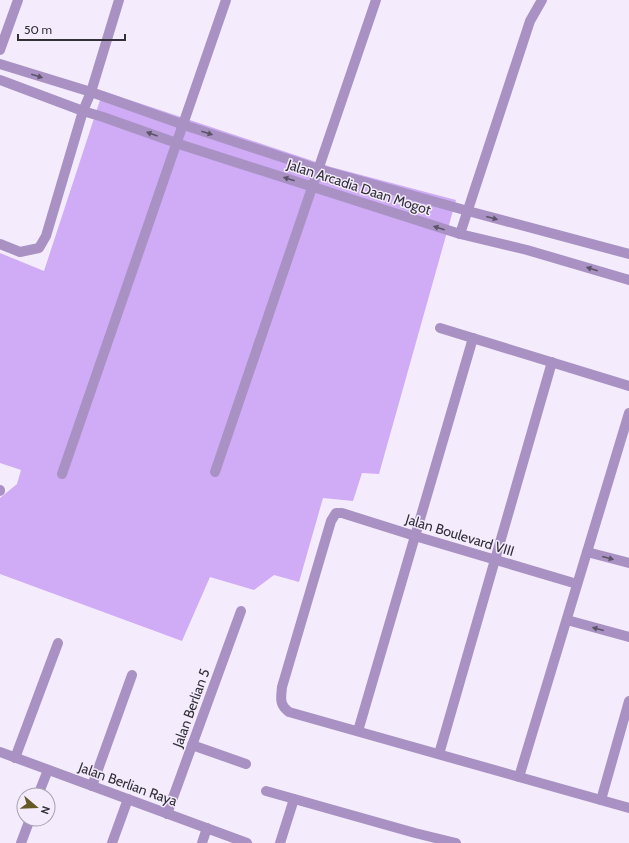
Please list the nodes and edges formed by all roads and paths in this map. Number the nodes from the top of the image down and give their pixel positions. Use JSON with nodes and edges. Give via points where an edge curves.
{"nodes":[{"id":1,"x":18,"y":0,"type":"edge"},
{"id":2,"x":119,"y":0,"type":"edge"},
{"id":3,"x":226,"y":0,"type":"edge"},
{"id":4,"x":376,"y":0,"type":"edge"},
{"id":5,"x":542,"y":0,"type":"edge"},
{"id":6,"x":0,"y":50,"type":"edge"},
{"id":7,"x":0,"y":64,"type":"edge"},
{"id":8,"x":0,"y":80,"type":"edge"},
{"id":9,"x":91,"y":92,"type":"junction"},
{"id":10,"x":83,"y":111,"type":"junction"},
{"id":11,"x":183,"y":125,"type":"junction"},
{"id":12,"x":176,"y":143,"type":"junction"},
{"id":13,"x":318,"y":169,"type":"junction"},
{"id":14,"x":313,"y":187,"type":"junction"},
{"id":15,"x":468,"y":211,"type":"junction"},
{"id":16,"x":460,"y":234,"type":"junction"},
{"id":17,"x":0,"y":244,"type":"edge"},
{"id":18,"x":629,"y":254,"type":"edge"},
{"id":19,"x":629,"y":280,"type":"edge"},
{"id":20,"x":440,"y":328,"type":"dead end"},
{"id":21,"x":473,"y":338,"type":"junction"},
{"id":22,"x":552,"y":362,"type":"junction"},
{"id":23,"x":629,"y":386,"type":"edge"},
{"id":24,"x":629,"y":413,"type":"edge"},
{"id":25,"x":215,"y":472,"type":"dead end"},
{"id":26,"x":62,"y":474,"type":"dead end"},
{"id":27,"x":415,"y":536,"type":"junction"},
{"id":28,"x":587,"y":552,"type":"junction"},
{"id":29,"x":494,"y":560,"type":"junction"},
{"id":30,"x":629,"y":563,"type":"edge"},
{"id":31,"x":577,"y":584,"type":"junction"},
{"id":32,"x":241,"y":611,"type":"dead end"},
{"id":33,"x":567,"y":620,"type":"junction"},
{"id":34,"x":629,"y":637,"type":"edge"},
{"id":35,"x":58,"y":644,"type":"dead end"},
{"id":36,"x":132,"y":676,"type":"dead end"},
{"id":37,"x":629,"y":701,"type":"edge"},
{"id":38,"x":358,"y":731,"type":"junction"},
{"id":39,"x":192,"y":745,"type":"junction"},
{"id":40,"x":0,"y":752,"type":"edge"},
{"id":41,"x":439,"y":754,"type":"junction"},
{"id":42,"x":15,"y":758,"type":"junction"},
{"id":43,"x":246,"y":764,"type":"dead end"},
{"id":44,"x":48,"y":770,"type":"junction"},
{"id":45,"x":519,"y":777,"type":"junction"},
{"id":46,"x":92,"y":786,"type":"junction"},
{"id":47,"x":41,"y":787,"type":"edge"},
{"id":48,"x":266,"y":791,"type":"dead end"},
{"id":49,"x":128,"y":799,"type":"junction"},
{"id":50,"x":294,"y":799,"type":"junction"},
{"id":51,"x":601,"y":800,"type":"junction"},
{"id":52,"x":629,"y":808,"type":"edge"},
{"id":53,"x":167,"y":814,"type":"junction"},
{"id":54,"x":27,"y":827,"type":"edge"},
{"id":55,"x":207,"y":828,"type":"junction"},
{"id":56,"x":415,"y":833,"type":"junction"},
{"id":57,"x":21,"y":843,"type":"edge"},
{"id":58,"x":112,"y":843,"type":"edge"},
{"id":59,"x":202,"y":843,"type":"edge"},
{"id":60,"x":246,"y":843,"type":"edge"},
{"id":61,"x":280,"y":843,"type":"edge"},
{"id":62,"x":412,"y":843,"type":"edge"},
{"id":63,"x":456,"y":843,"type":"edge"}],
"edges":[{"from":1,"to":6,"type":"street"},
{"from":2,"to":9,"type":"street"},
{"from":3,"to":11,"type":"street"},
{"from":4,"to":13,"type":"street"},
{"from":5,"to":15,"type":"street","via":[[530,21]]},
{"from":7,"to":9,"type":"street","name":"Jalan Arcadia Daan Mogot","one_way":true},
{"from":8,"to":10,"type":"street","name":"Jalan Arcadia Daan Mogot"},
{"from":9,"to":10,"type":"street"},
{"from":9,"to":11,"type":"street","name":"Jalan Arcadia Daan Mogot"},
{"from":12,"to":10,"type":"street","name":"Jalan Arcadia Daan Mogot","one_way":true},
{"from":10,"to":17,"type":"street","via":[[46,236],[39,248],[20,252]]},
{"from":11,"to":12,"type":"street"},
{"from":11,"to":13,"type":"street","name":"Jalan Arcadia Daan Mogot","one_way":true},
{"from":14,"to":12,"type":"street","name":"Jalan Arcadia Daan Mogot","one_way":true},
{"from":12,"to":26,"type":"street"},
{"from":13,"to":14,"type":"street"},
{"from":13,"to":15,"type":"street","name":"Jalan Arcadia Daan Mogot"},
{"from":16,"to":14,"type":"street","name":"Jalan Arcadia Daan Mogot","one_way":true},
{"from":14,"to":25,"type":"street"},
{"from":15,"to":16,"type":"street"},
{"from":15,"to":18,"type":"street","name":"Jalan Arcadia Daan Mogot","one_way":true},
{"from":19,"to":16,"type":"street","name":"Jalan Arcadia Daan Mogot","one_way":true,"via":[[527,250]]},
{"from":20,"to":21,"type":"street"},
{"from":21,"to":22,"type":"street"},
{"from":21,"to":27,"type":"street"},
{"from":22,"to":23,"type":"street"},
{"from":22,"to":29,"type":"street"},
{"from":24,"to":28,"type":"street"},
{"from":27,"to":29,"type":"street","name":"Jalan Boulevard VIII"},
{"from":27,"to":38,"type":"street"},
{"from":27,"to":38,"type":"street","name":"Jalan Boulevard VIII","via":[[336,513],[331,521],[282,688],[281,700],[289,712]]},
{"from":28,"to":30,"type":"street","one_way":true},
{"from":28,"to":31,"type":"street"},
{"from":29,"to":31,"type":"street","name":"Jalan Boulevard VIII"},
{"from":29,"to":41,"type":"street"},
{"from":31,"to":33,"type":"street"},
{"from":32,"to":39,"type":"street","name":"Jalan Berlian 5"},
{"from":34,"to":33,"type":"street","one_way":true},
{"from":33,"to":45,"type":"street"},
{"from":35,"to":42,"type":"street"},
{"from":36,"to":46,"type":"street"},
{"from":37,"to":51,"type":"street"},
{"from":38,"to":41,"type":"street"},
{"from":39,"to":43,"type":"street"},
{"from":39,"to":53,"type":"street","name":"Jalan Berlian 5"},
{"from":40,"to":42,"type":"street","name":"Jalan Berlian Raya"},
{"from":41,"to":45,"type":"street"},
{"from":42,"to":44,"type":"street","name":"Jalan Berlian Raya"},
{"from":44,"to":46,"type":"street","name":"Jalan Berlian Raya"},
{"from":44,"to":47,"type":"street"},
{"from":45,"to":51,"type":"street"},
{"from":46,"to":49,"type":"street","name":"Jalan Berlian Raya"},
{"from":48,"to":50,"type":"street"},
{"from":49,"to":53,"type":"street","name":"Jalan Berlian Raya"},
{"from":49,"to":58,"type":"street"},
{"from":50,"to":56,"type":"street"},
{"from":50,"to":61,"type":"street"},
{"from":51,"to":52,"type":"street"},
{"from":53,"to":55,"type":"street","name":"Jalan Berlian Raya"},
{"from":54,"to":57,"type":"street"},
{"from":55,"to":59,"type":"street"},
{"from":55,"to":60,"type":"street","name":"Jalan Berlian Raya"},
{"from":56,"to":62,"type":"street"},
{"from":56,"to":63,"type":"street"}]}
